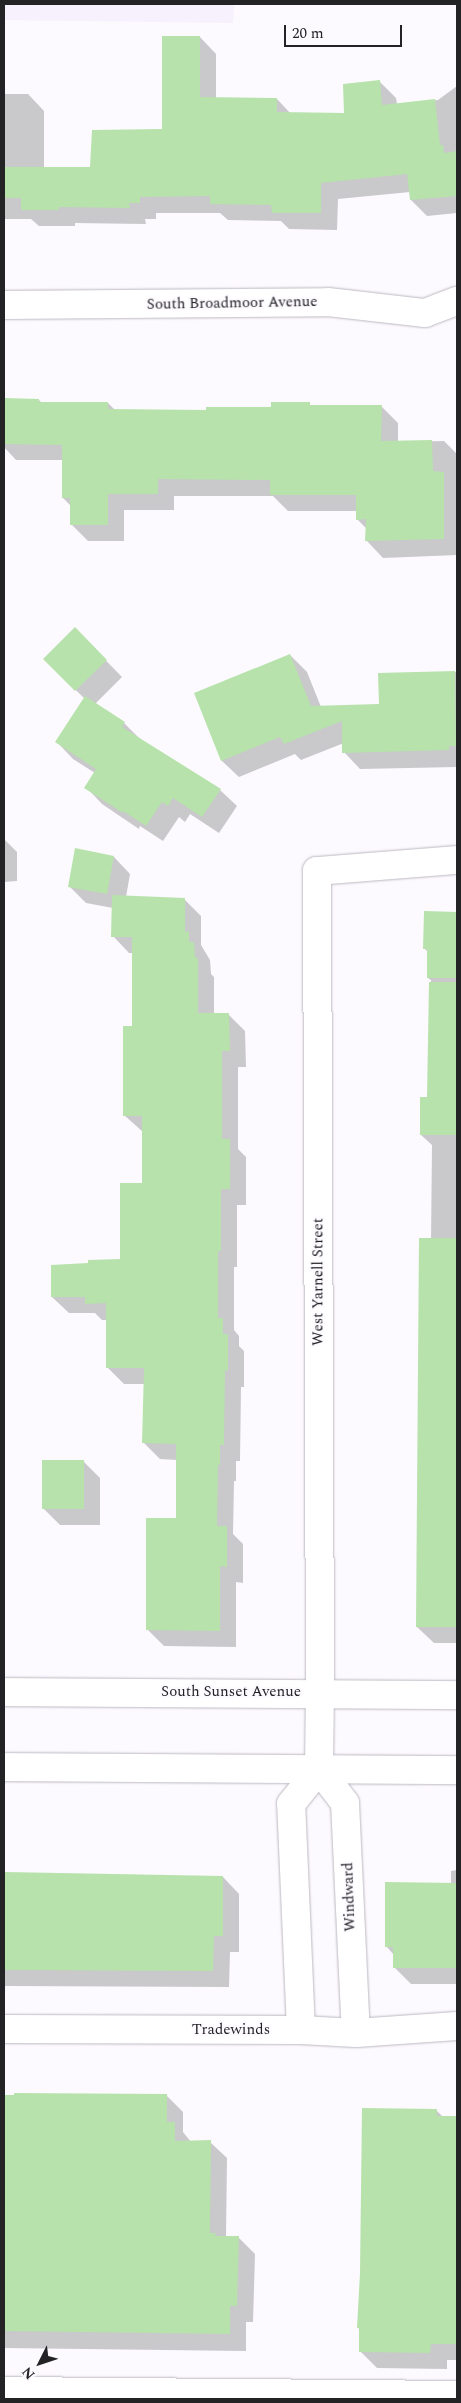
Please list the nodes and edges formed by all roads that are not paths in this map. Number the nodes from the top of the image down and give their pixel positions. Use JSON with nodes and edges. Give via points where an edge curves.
{"nodes":[{"id":1,"x":457,"y":301,"type":"edge"},
{"id":2,"x":4,"y":305,"type":"edge"},
{"id":3,"x":457,"y":860,"type":"edge"},
{"id":4,"x":4,"y":1692,"type":"edge"},
{"id":5,"x":320,"y":1692,"type":"junction"},
{"id":6,"x":457,"y":1695,"type":"edge"},
{"id":7,"x":4,"y":1767,"type":"edge"},
{"id":8,"x":319,"y":1769,"type":"junction"},
{"id":9,"x":457,"y":1770,"type":"edge"},
{"id":10,"x":457,"y":2026,"type":"edge"},
{"id":11,"x":4,"y":2029,"type":"edge"},
{"id":12,"x":301,"y":2030,"type":"junction"},
{"id":13,"x":356,"y":2033,"type":"junction"},
{"id":14,"x":4,"y":2391,"type":"edge"},
{"id":15,"x":457,"y":2395,"type":"edge"}],
"edges":[{"from":1,"to":2,"type":"street","name":"South Broadmoor Avenue","via":[[425,313],[328,302]]},
{"from":3,"to":5,"type":"street","name":"West Yarnell Street","via":[[316,871]]},
{"from":4,"to":5,"type":"street","name":"South Sunset Avenue"},
{"from":5,"to":6,"type":"street","name":"South Sunset Avenue"},
{"from":5,"to":8,"type":"street"},
{"from":7,"to":8,"type":"street"},
{"from":8,"to":9,"type":"street"},
{"from":8,"to":12,"type":"street","via":[[291,1804]]},
{"from":8,"to":13,"type":"street","name":"Windward","via":[[345,1803]]},
{"from":10,"to":13,"type":"street","name":"Tradewinds"},
{"from":11,"to":12,"type":"street","name":"Tradewinds"},
{"from":12,"to":13,"type":"street","name":"Tradewinds"},
{"from":14,"to":15,"type":"street"}]}
